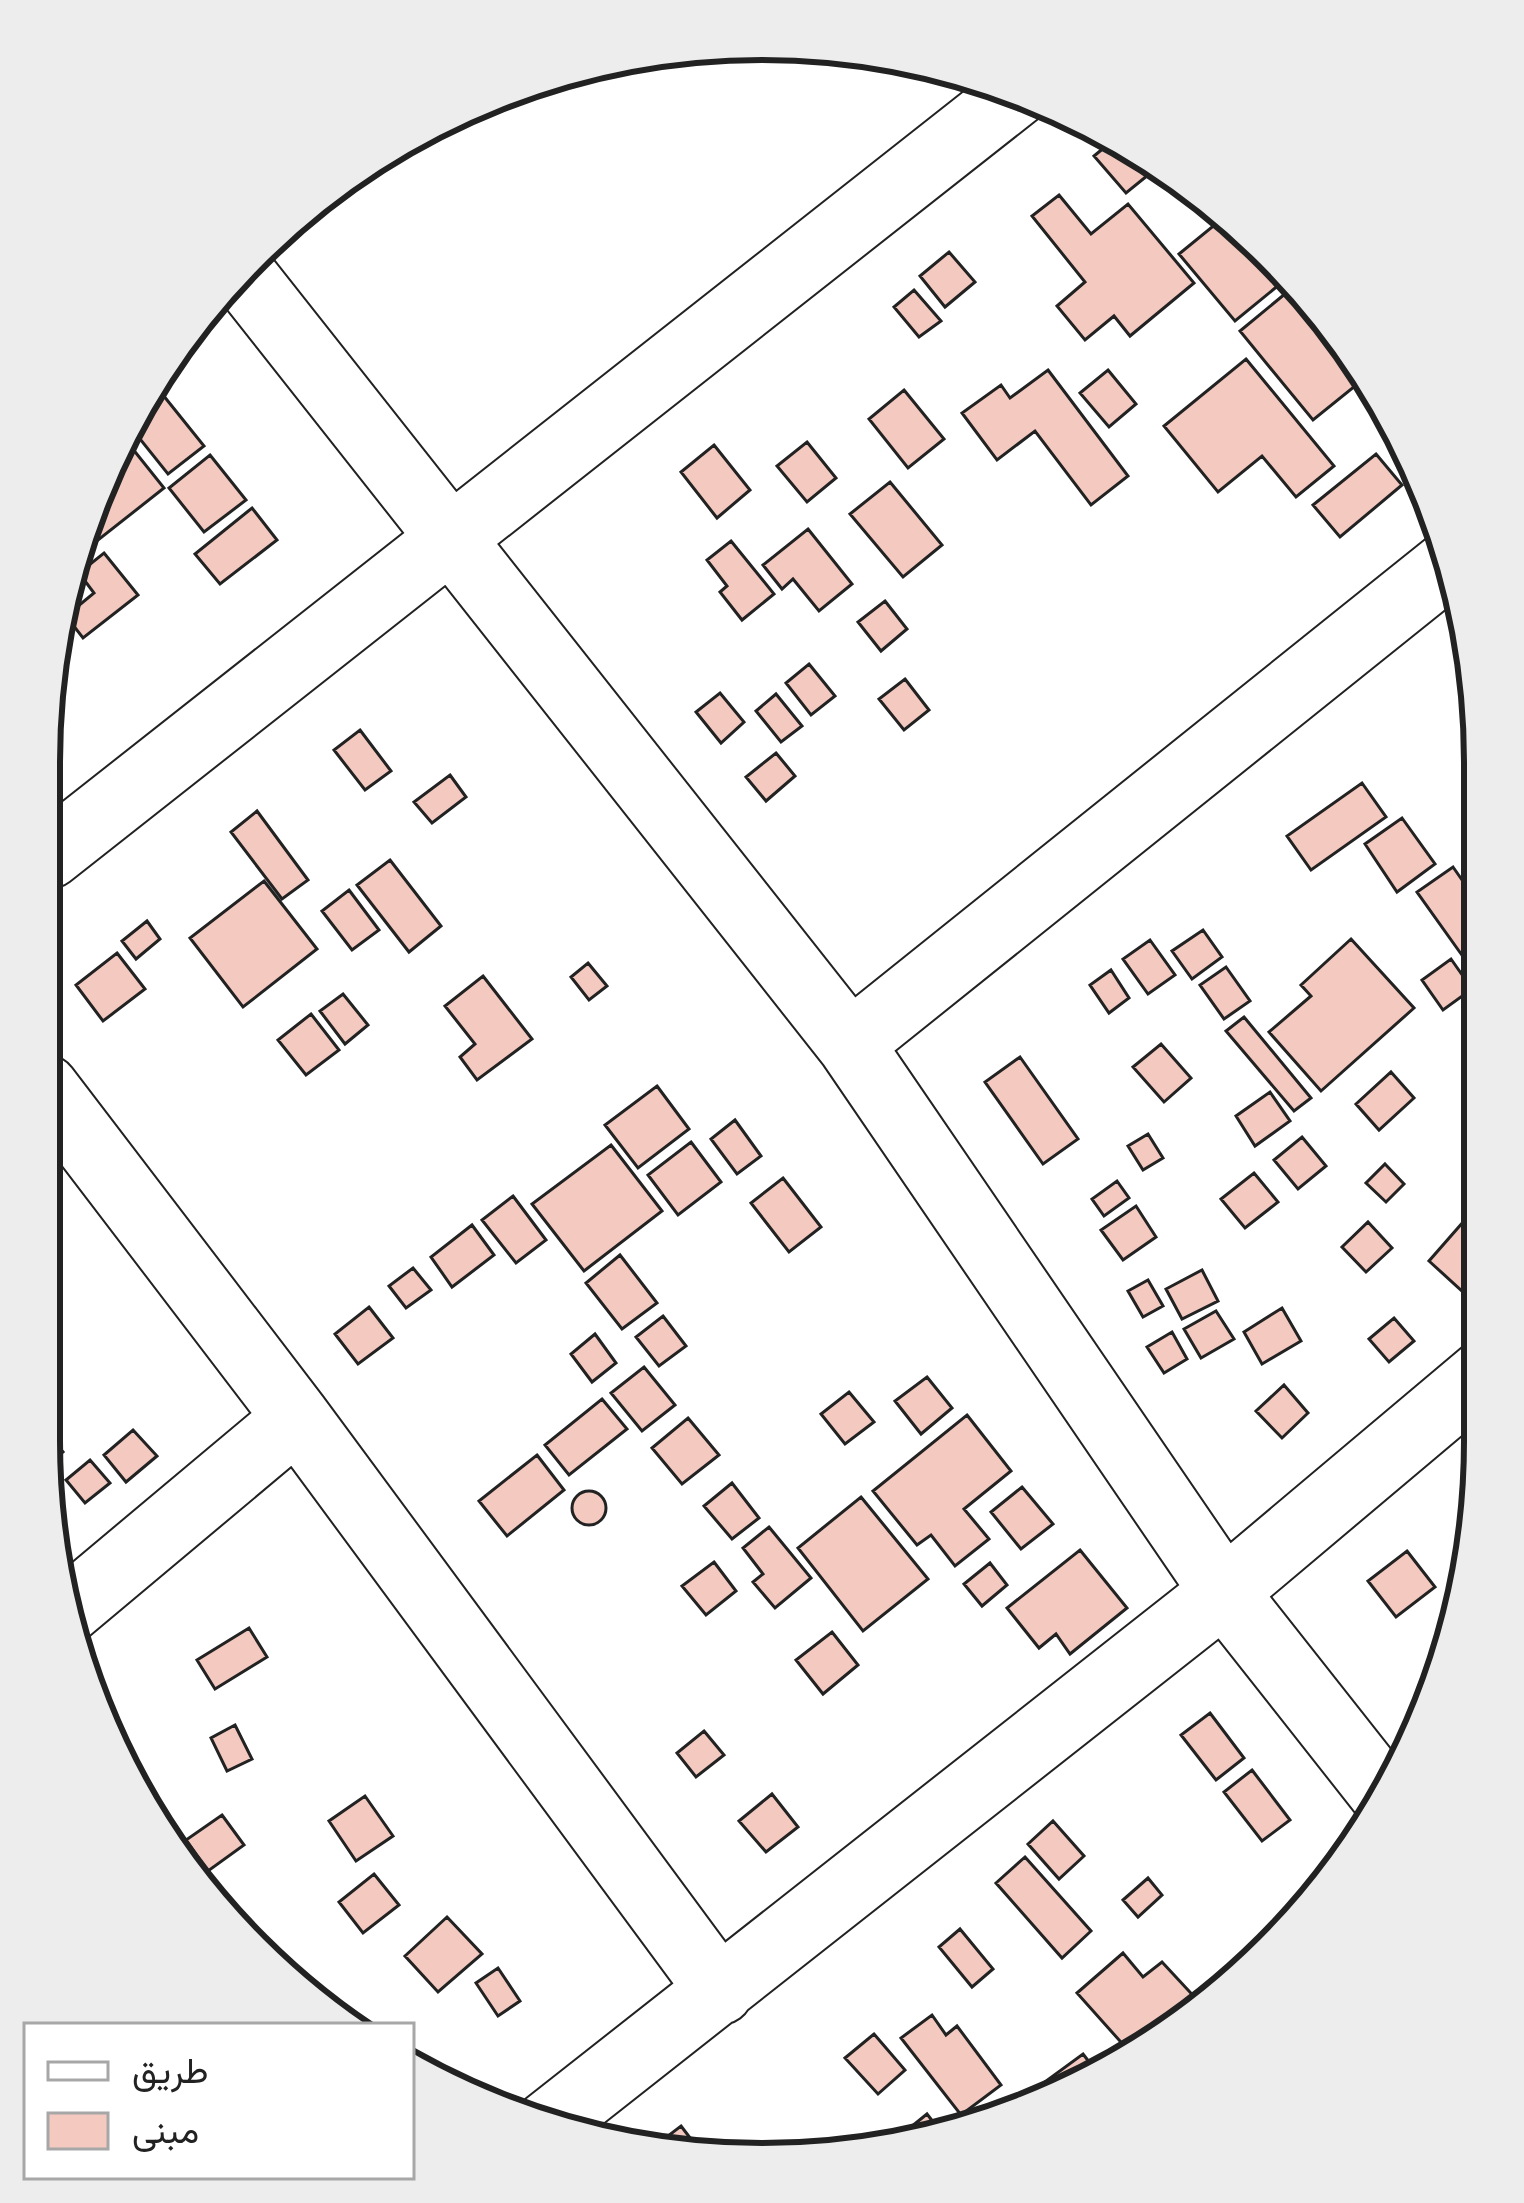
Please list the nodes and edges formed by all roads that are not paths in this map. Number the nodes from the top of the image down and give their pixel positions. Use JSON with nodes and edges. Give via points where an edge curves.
{"nodes":[{"id":1,"x":1004,"y":103,"type":"edge"},
{"id":2,"x":249,"y":283,"type":"edge"},
{"id":3,"x":450,"y":539,"type":"junction"},
{"id":4,"x":1438,"y":573,"type":"edge"},
{"id":5,"x":60,"y":846,"type":"edge"},
{"id":6,"x":850,"y":1044,"type":"junction"},
{"id":7,"x":60,"y":1108,"type":"edge"},
{"id":8,"x":1464,"y":1390,"type":"edge"},
{"id":9,"x":298,"y":1418,"type":"junction"},
{"id":10,"x":1223,"y":1592,"type":"junction"},
{"id":11,"x":79,"y":1601,"type":"edge"},
{"id":12,"x":1375,"y":1783,"type":"edge"},
{"id":13,"x":721,"y":1991,"type":"junction"},
{"id":14,"x":563,"y":2114,"type":"edge"}],
"edges":[{"from":1,"to":3,"type":"street"},
{"from":2,"to":3,"type":"street"},
{"from":3,"to":5,"type":"street"},
{"from":3,"to":6,"type":"street"},
{"from":4,"to":6,"type":"street"},
{"from":6,"to":10,"type":"street"},
{"from":7,"to":9,"type":"street"},
{"from":8,"to":10,"type":"street"},
{"from":9,"to":11,"type":"street"},
{"from":9,"to":13,"type":"street"},
{"from":10,"to":12,"type":"street"},
{"from":10,"to":13,"type":"street"},
{"from":13,"to":14,"type":"street"}]}
